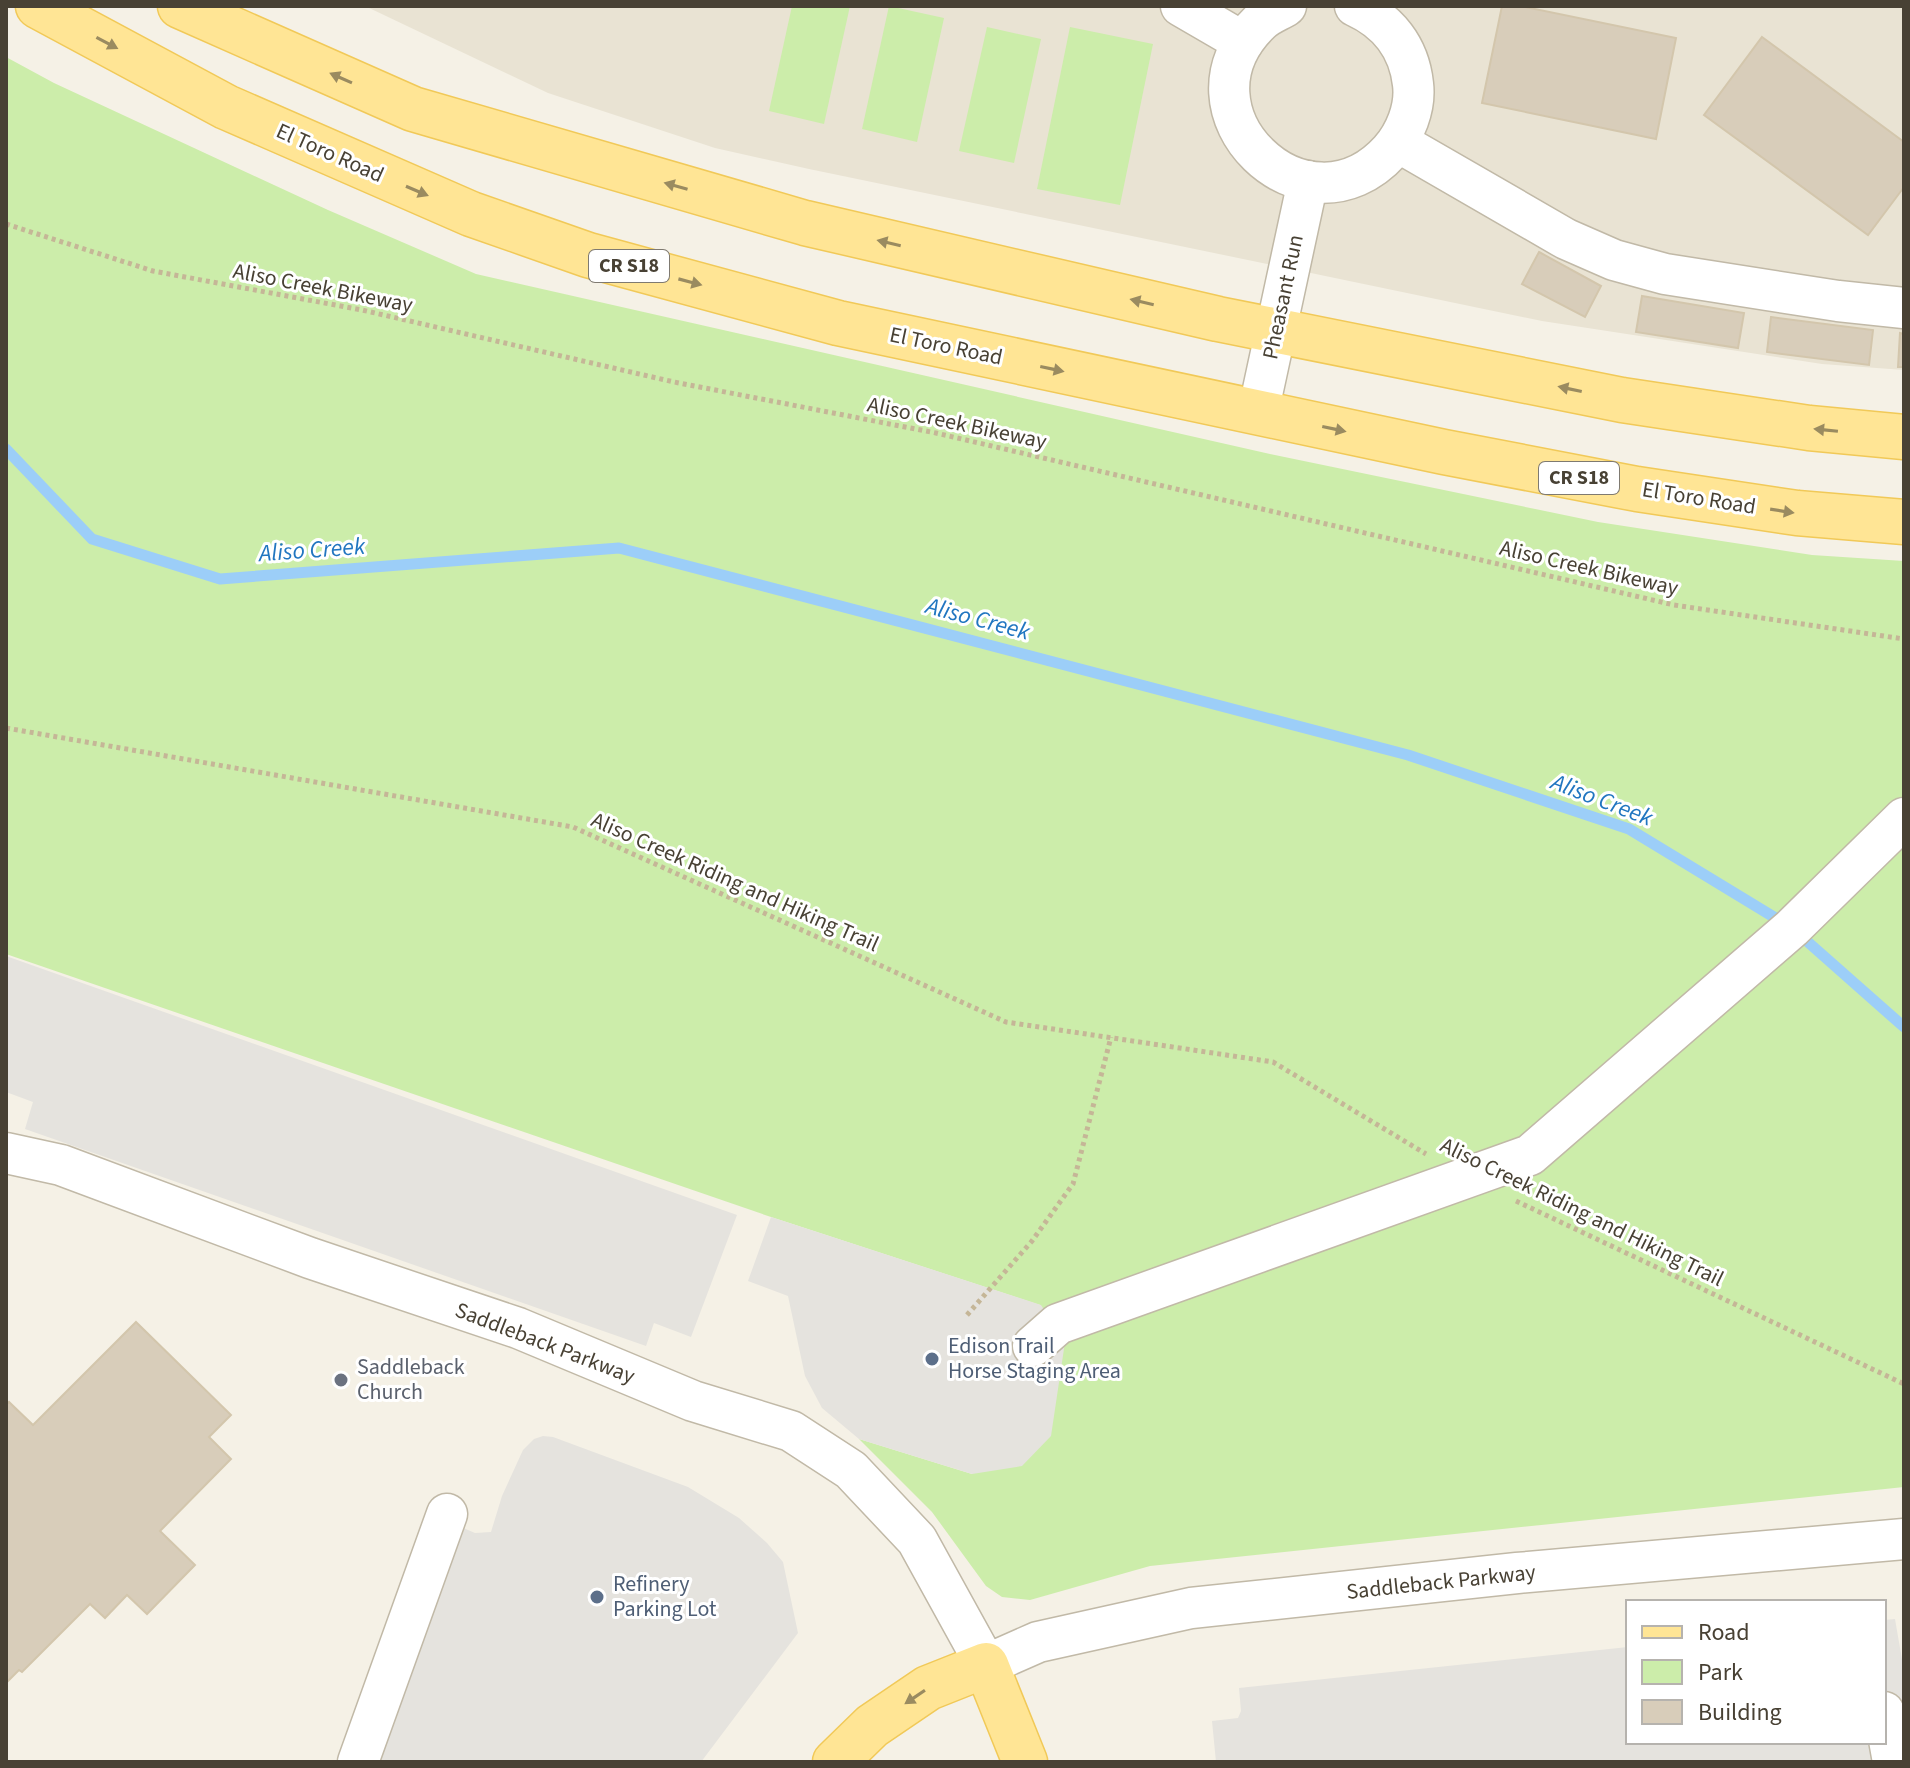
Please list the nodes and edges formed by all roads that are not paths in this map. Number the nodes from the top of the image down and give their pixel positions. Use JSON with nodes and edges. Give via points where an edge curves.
{"nodes":[{"id":1,"x":38,"y":6,"type":"edge"},
{"id":2,"x":180,"y":6,"type":"edge"},
{"id":3,"x":1181,"y":6,"type":"edge"},
{"id":4,"x":1286,"y":6,"type":"edge"},
{"id":5,"x":1355,"y":6,"type":"edge"},
{"id":6,"x":1243,"y":42,"type":"junction"},
{"id":7,"x":1398,"y":142,"type":"junction"},
{"id":8,"x":1308,"y":181,"type":"junction"},
{"id":9,"x":1904,"y":308,"type":"edge"},
{"id":10,"x":1276,"y":331,"type":"junction"},
{"id":11,"x":1258,"y":413,"type":"junction"},
{"id":12,"x":1904,"y":437,"type":"edge"},
{"id":13,"x":1904,"y":522,"type":"edge"},
{"id":14,"x":1904,"y":818,"type":"edge"},
{"id":15,"x":6,"y":1153,"type":"edge"},
{"id":16,"x":1033,"y":1346,"type":"dead end"},
{"id":17,"x":447,"y":1514,"type":"dead end"},
{"id":18,"x":1904,"y":1539,"type":"edge"},
{"id":19,"x":986,"y":1665,"type":"junction"},
{"id":20,"x":1886,"y":1723,"type":"edge"},
{"id":21,"x":358,"y":1762,"type":"edge"},
{"id":22,"x":835,"y":1762,"type":"edge"},
{"id":23,"x":1025,"y":1762,"type":"edge"},
{"id":24,"x":1893,"y":1762,"type":"edge"}],
"edges":[{"from":1,"to":11,"type":"main road","name":"El Toro Road","number":"CR S18","one_way":true,"via":[[226,107],[471,214],[588,255],[838,323]]},
{"from":10,"to":2,"type":"main road","one_way":true,"via":[[805,223],[413,109]]},
{"from":3,"to":6,"type":"street"},
{"from":4,"to":6,"type":"street","via":[[1262,20]]},
{"from":5,"to":7,"type":"street","via":[[1394,34],[1408,59],[1414,87],[1410,116]]},
{"from":6,"to":8,"type":"street","via":[[1231,70],[1230,101],[1238,129],[1255,154],[1279,172]]},
{"from":7,"to":8,"type":"street","via":[[1380,162],[1359,174]]},
{"from":7,"to":9,"type":"street","via":[[1566,239],[1614,260],[1665,274]]},
{"from":8,"to":10,"type":"street","name":"Pheasant Run"},
{"from":10,"to":11,"type":"street","name":"Pheasant Run"},
{"from":12,"to":10,"type":"main road","one_way":true,"via":[[1622,400]]},
{"from":11,"to":13,"type":"main road","name":"El Toro Road","number":"CR S18","one_way":true,"via":[[1637,489],[1797,513]]},
{"from":14,"to":16,"type":"street","via":[[1792,928],[1530,1155],[1058,1324]]},
{"from":15,"to":19,"type":"street","name":"Saddleback Parkway","via":[[61,1165],[518,1328],[693,1401],[791,1431],[851,1470],[917,1540]]},
{"from":17,"to":21,"type":"street"},
{"from":18,"to":19,"type":"street","name":"Saddleback Parkway","via":[[1191,1608],[1038,1642]]},
{"from":19,"to":22,"type":"main road","name":"Saddleback Parkway","one_way":true,"via":[[928,1688],[872,1726]]},
{"from":19,"to":23,"type":"main road"},
{"from":20,"to":24,"type":"street"}]}
